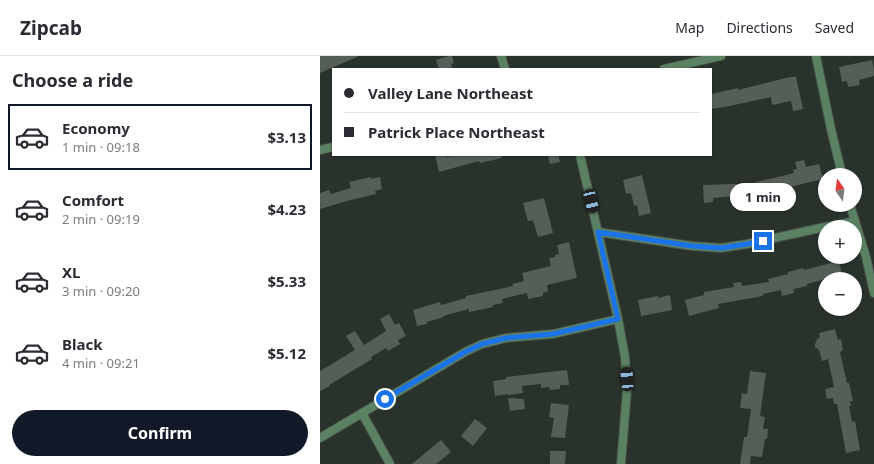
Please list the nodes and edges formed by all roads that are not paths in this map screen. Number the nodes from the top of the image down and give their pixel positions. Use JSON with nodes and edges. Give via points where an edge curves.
{"nodes":[{"id":1,"x":501,"y":56,"type":"edge"},
{"id":2,"x":721,"y":56,"type":"edge"},
{"id":3,"x":816,"y":56,"type":"edge"},
{"id":4,"x":505,"y":68,"type":"edge"},
{"id":5,"x":668,"y":68,"type":"edge"},
{"id":6,"x":332,"y":147,"type":"edge"},
{"id":7,"x":320,"y":150,"type":"edge"},
{"id":8,"x":580,"y":156,"type":"edge"},
{"id":9,"x":840,"y":168,"type":"edge"},
{"id":10,"x":818,"y":229,"type":"edge"},
{"id":11,"x":598,"y":232,"type":"junction"},
{"id":12,"x":862,"y":244,"type":"edge"},
{"id":13,"x":874,"y":293,"type":"edge"},
{"id":14,"x":618,"y":319,"type":"junction"},
{"id":15,"x":362,"y":413,"type":"junction"},
{"id":16,"x":320,"y":438,"type":"edge"},
{"id":17,"x":390,"y":464,"type":"edge"},
{"id":18,"x":621,"y":464,"type":"edge"}],
"edges":[{"from":1,"to":4,"type":"street"},
{"from":2,"to":5,"type":"street"},
{"from":3,"to":9,"type":"street"},
{"from":6,"to":7,"type":"street"},
{"from":8,"to":11,"type":"street"},
{"from":10,"to":11,"type":"street","via":[[721,248]]},
{"from":11,"to":14,"type":"street"},
{"from":12,"to":13,"type":"street"},
{"from":14,"to":15,"type":"street","via":[[553,334],[506,338],[482,344]]},
{"from":14,"to":18,"type":"street","via":[[625,357],[627,390]]},
{"from":15,"to":16,"type":"street"},
{"from":15,"to":17,"type":"street"}]}
